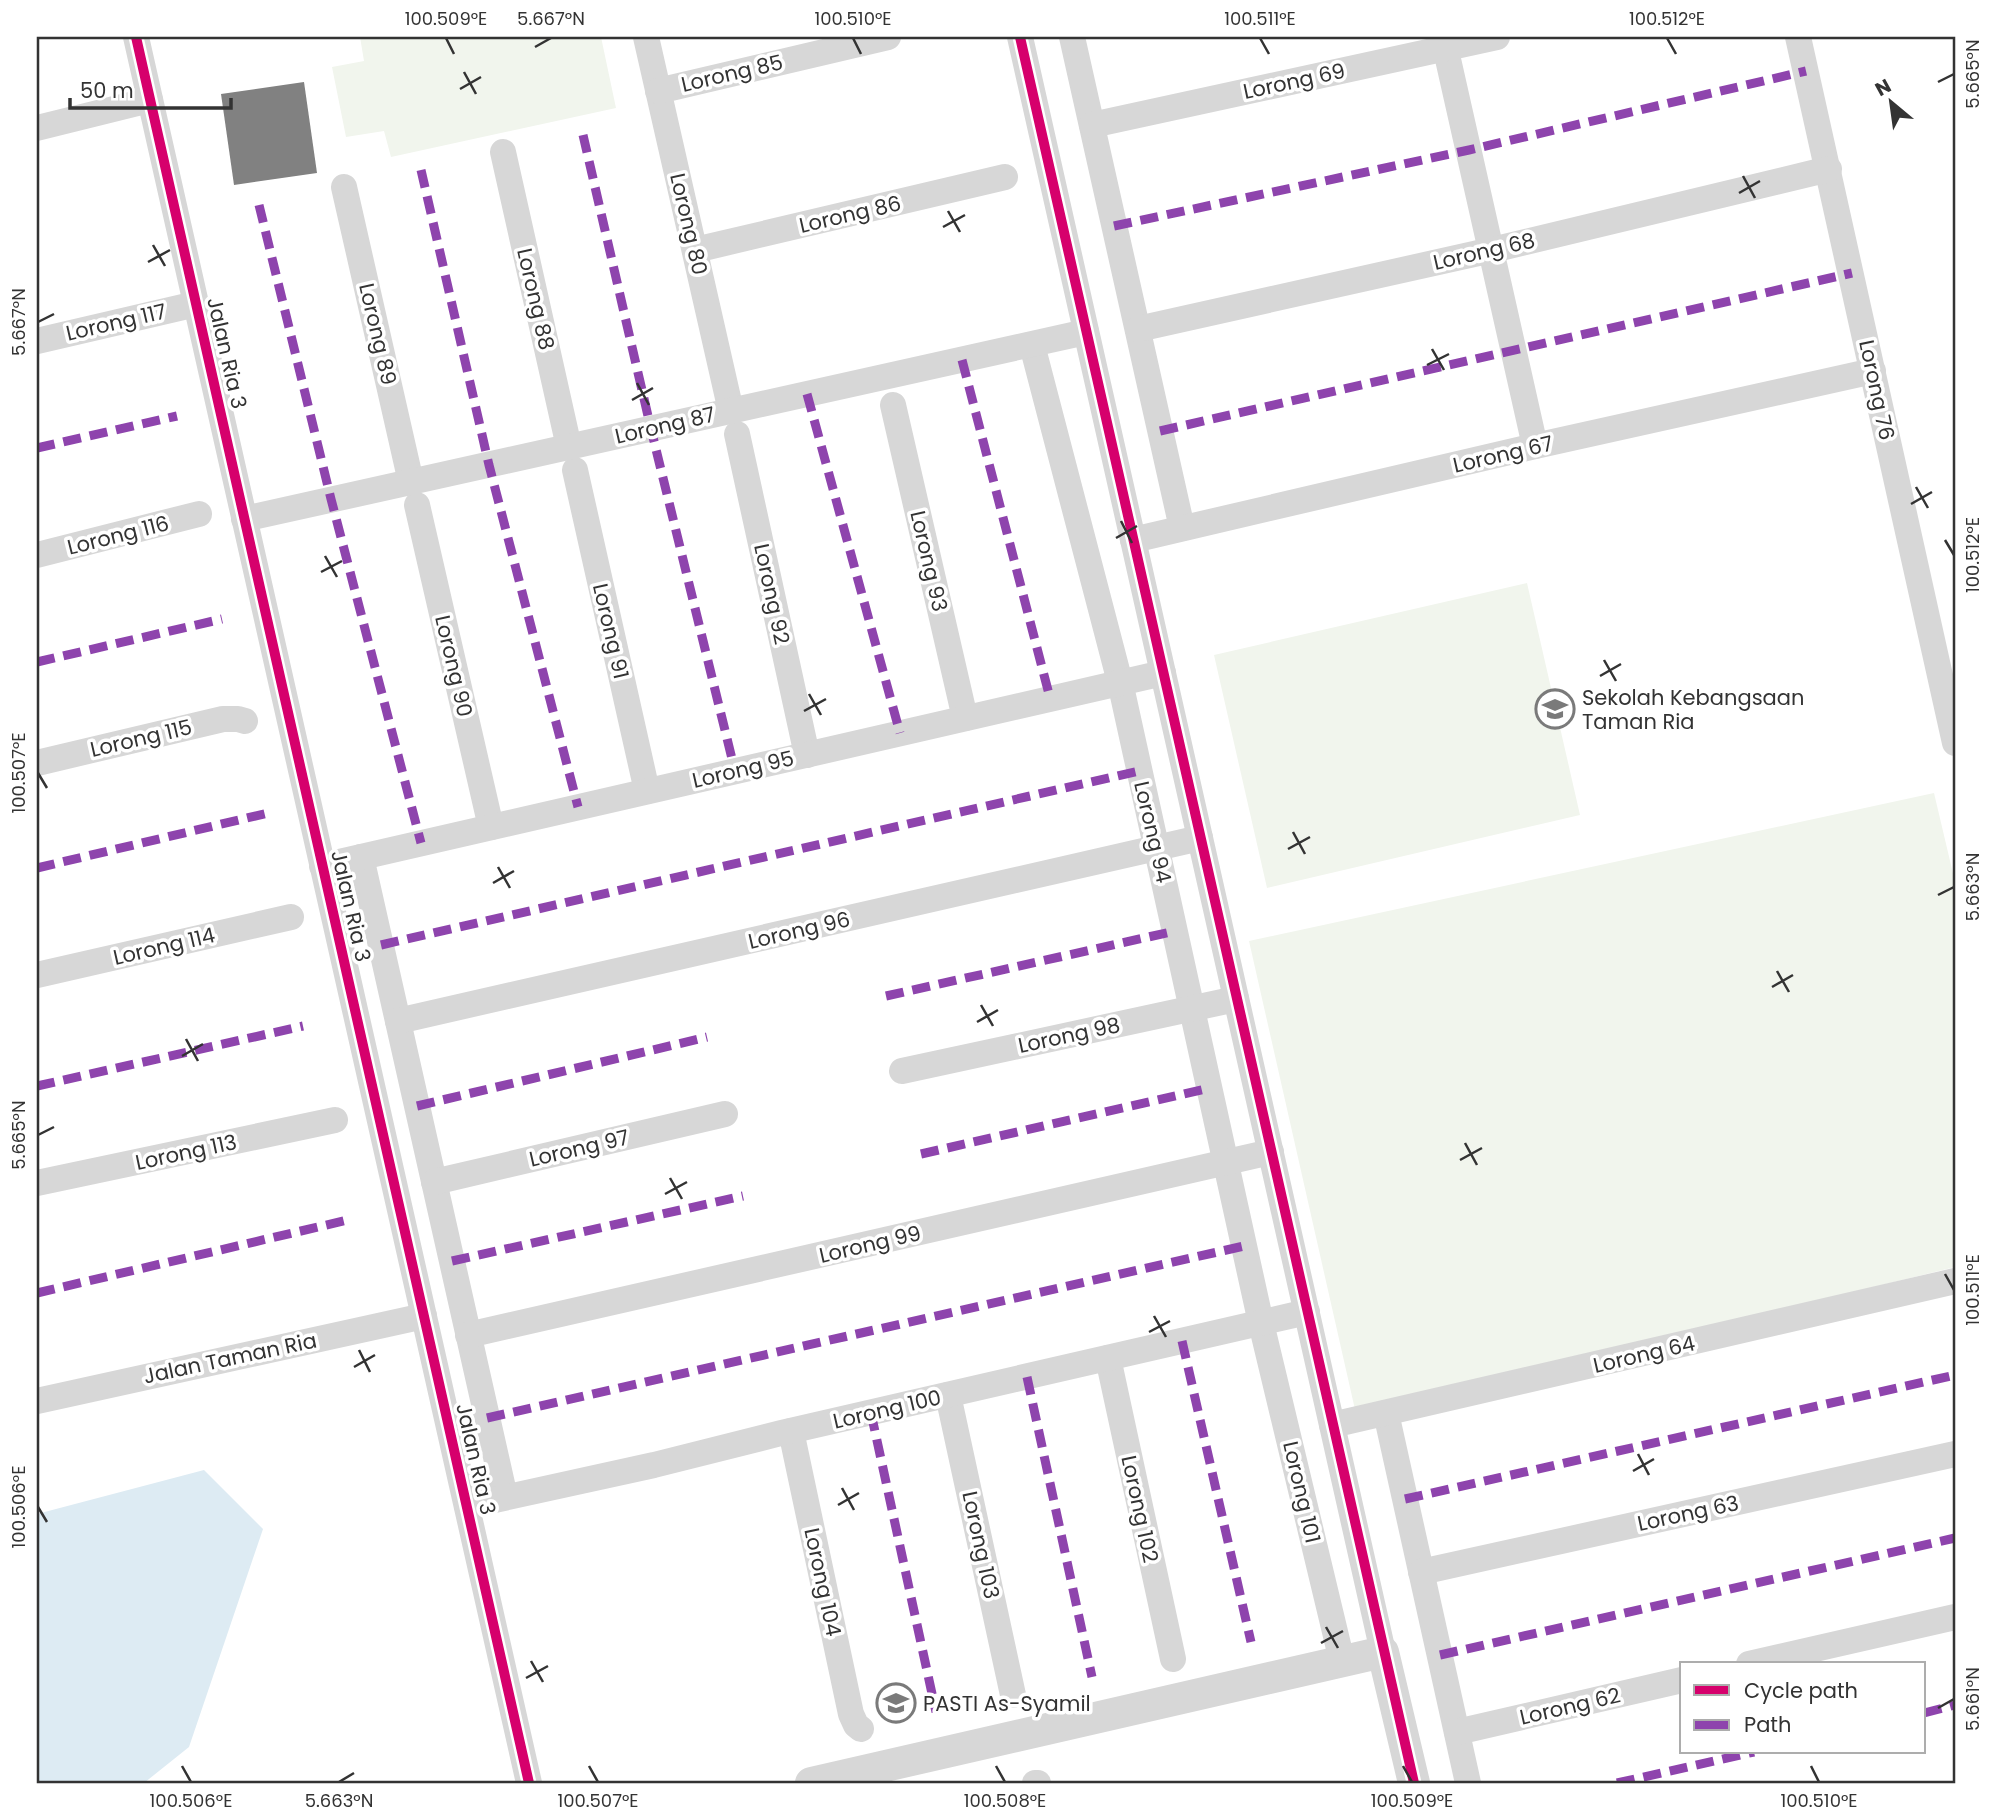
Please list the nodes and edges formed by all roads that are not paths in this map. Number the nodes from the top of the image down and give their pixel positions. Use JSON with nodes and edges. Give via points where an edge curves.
{"nodes":[{"id":1,"x":136,"y":37,"type":"edge"},
{"id":2,"x":646,"y":37,"type":"edge"},
{"id":3,"x":888,"y":37,"type":"edge"},
{"id":4,"x":1020,"y":37,"type":"edge"},
{"id":5,"x":1072,"y":37,"type":"edge"},
{"id":6,"x":1497,"y":37,"type":"edge"},
{"id":7,"x":1798,"y":37,"type":"edge"},
{"id":8,"x":1444,"y":43,"type":"edge"},
{"id":9,"x":659,"y":91,"type":"junction"},
{"id":10,"x":150,"y":100,"type":"junction"},
{"id":11,"x":1092,"y":125,"type":"junction"},
{"id":12,"x":37,"y":128,"type":"edge"},
{"id":13,"x":503,"y":152,"type":"dead end"},
{"id":14,"x":1829,"y":169,"type":"junction"},
{"id":15,"x":1005,"y":177,"type":"dead end"},
{"id":16,"x":344,"y":187,"type":"dead end"},
{"id":17,"x":695,"y":250,"type":"junction"},
{"id":18,"x":1492,"y":250,"type":"junction"},
{"id":19,"x":196,"y":304,"type":"junction"},
{"id":20,"x":1138,"y":329,"type":"junction"},
{"id":21,"x":1086,"y":332,"type":"junction"},
{"id":22,"x":37,"y":341,"type":"edge"},
{"id":23,"x":1032,"y":345,"type":"junction"},
{"id":24,"x":1873,"y":371,"type":"junction"},
{"id":25,"x":893,"y":405,"type":"dead end"},
{"id":26,"x":734,"y":422,"type":"junction"},
{"id":27,"x":1535,"y":446,"type":"junction"},
{"id":28,"x":572,"y":458,"type":"junction"},
{"id":29,"x":414,"y":494,"type":"junction"},
{"id":30,"x":199,"y":514,"type":"dead end"},
{"id":31,"x":244,"y":519,"type":"junction"},
{"id":32,"x":1182,"y":528,"type":"junction"},
{"id":33,"x":1133,"y":540,"type":"junction"},
{"id":34,"x":37,"y":555,"type":"edge"},
{"id":35,"x":1163,"y":673,"type":"junction"},
{"id":36,"x":1120,"y":682,"type":"junction"},
{"id":37,"x":965,"y":718,"type":"junction"},
{"id":38,"x":245,"y":721,"type":"dead end"},
{"id":39,"x":1955,"y":743,"type":"edge"},
{"id":40,"x":807,"y":755,"type":"junction"},
{"id":41,"x":37,"y":763,"type":"edge"},
{"id":42,"x":647,"y":791,"type":"junction"},
{"id":43,"x":491,"y":827,"type":"junction"},
{"id":44,"x":1200,"y":838,"type":"junction"},
{"id":45,"x":1156,"y":848,"type":"junction"},
{"id":46,"x":361,"y":857,"type":"junction"},
{"id":47,"x":322,"y":866,"type":"junction"},
{"id":48,"x":290,"y":917,"type":"dead end"},
{"id":49,"x":37,"y":975,"type":"edge"},
{"id":50,"x":1236,"y":999,"type":"junction"},
{"id":51,"x":1192,"y":1008,"type":"junction"},
{"id":52,"x":398,"y":1021,"type":"junction"},
{"id":53,"x":902,"y":1071,"type":"dead end"},
{"id":54,"x":725,"y":1114,"type":"dead end"},
{"id":55,"x":335,"y":1120,"type":"dead end"},
{"id":56,"x":1271,"y":1152,"type":"junction"},
{"id":57,"x":1226,"y":1163,"type":"junction"},
{"id":58,"x":434,"y":1182,"type":"junction"},
{"id":59,"x":37,"y":1183,"type":"edge"},
{"id":60,"x":1955,"y":1281,"type":"edge"},
{"id":61,"x":1307,"y":1312,"type":"junction"},
{"id":62,"x":424,"y":1315,"type":"junction"},
{"id":63,"x":1261,"y":1323,"type":"junction"},
{"id":64,"x":468,"y":1335,"type":"junction"},
{"id":65,"x":1108,"y":1358,"type":"junction"},
{"id":66,"x":948,"y":1395,"type":"junction"},
{"id":67,"x":37,"y":1401,"type":"edge"},
{"id":68,"x":1386,"y":1413,"type":"junction"},
{"id":69,"x":1332,"y":1425,"type":"junction"},
{"id":70,"x":791,"y":1431,"type":"junction"},
{"id":71,"x":1955,"y":1454,"type":"edge"},
{"id":72,"x":505,"y":1497,"type":"junction"},
{"id":73,"x":467,"y":1506,"type":"junction"},
{"id":74,"x":1421,"y":1572,"type":"junction"},
{"id":75,"x":1955,"y":1617,"type":"edge"},
{"id":76,"x":1383,"y":1652,"type":"junction"},
{"id":77,"x":1173,"y":1659,"type":"dead end"},
{"id":78,"x":1342,"y":1661,"type":"junction"},
{"id":79,"x":1758,"y":1662,"type":"edge"},
{"id":80,"x":1680,"y":1680,"type":"edge"},
{"id":81,"x":1013,"y":1695,"type":"dead end"},
{"id":82,"x":861,"y":1729,"type":"dead end"},
{"id":83,"x":1457,"y":1732,"type":"junction"},
{"id":84,"x":862,"y":1777,"type":"edge"},
{"id":85,"x":529,"y":1783,"type":"edge"},
{"id":86,"x":811,"y":1783,"type":"edge"},
{"id":87,"x":1414,"y":1783,"type":"edge"},
{"id":88,"x":1468,"y":1783,"type":"edge"}],
"edges":[{"from":1,"to":10,"type":"street","name":"Jalan Ria 3"},
{"from":2,"to":9,"type":"street","name":"Lorong 80"},
{"from":3,"to":9,"type":"street","name":"Lorong 85"},
{"from":4,"to":21,"type":"street"},
{"from":5,"to":11,"type":"street"},
{"from":6,"to":8,"type":"street","name":"Lorong 69"},
{"from":7,"to":14,"type":"street","name":"Lorong 76"},
{"from":8,"to":11,"type":"street","name":"Lorong 69"},
{"from":8,"to":18,"type":"street"},
{"from":9,"to":17,"type":"street","name":"Lorong 80"},
{"from":10,"to":12,"type":"street"},
{"from":10,"to":19,"type":"street","name":"Jalan Ria 3"},
{"from":11,"to":20,"type":"street"},
{"from":13,"to":28,"type":"street","name":"Lorong 88"},
{"from":14,"to":18,"type":"street","name":"Lorong 68"},
{"from":14,"to":24,"type":"street","name":"Lorong 76"},
{"from":15,"to":17,"type":"street","name":"Lorong 86"},
{"from":16,"to":29,"type":"street","name":"Lorong 89"},
{"from":17,"to":26,"type":"street","name":"Lorong 80"},
{"from":18,"to":20,"type":"street","name":"Lorong 68"},
{"from":18,"to":27,"type":"street"},
{"from":19,"to":22,"type":"street","name":"Lorong 117"},
{"from":19,"to":31,"type":"street","name":"Jalan Ria 3"},
{"from":20,"to":32,"type":"street"},
{"from":21,"to":23,"type":"street","name":"Lorong 87"},
{"from":21,"to":33,"type":"street"},
{"from":23,"to":26,"type":"street","name":"Lorong 87"},
{"from":23,"to":36,"type":"street","name":"Lorong 94"},
{"from":24,"to":27,"type":"street","name":"Lorong 67"},
{"from":24,"to":39,"type":"street","name":"Lorong 76"},
{"from":25,"to":37,"type":"street","name":"Lorong 93"},
{"from":26,"to":28,"type":"street","name":"Lorong 87"},
{"from":26,"to":40,"type":"street","name":"Lorong 92"},
{"from":27,"to":32,"type":"street","name":"Lorong 67"},
{"from":28,"to":29,"type":"street","name":"Lorong 87"},
{"from":28,"to":42,"type":"street","name":"Lorong 91"},
{"from":29,"to":31,"type":"street","name":"Lorong 87"},
{"from":29,"to":43,"type":"street","name":"Lorong 90"},
{"from":30,"to":34,"type":"street","name":"Lorong 116"},
{"from":31,"to":47,"type":"street","name":"Jalan Ria 3"},
{"from":32,"to":33,"type":"street","name":"Lorong 67"},
{"from":33,"to":35,"type":"street"},
{"from":35,"to":36,"type":"street","name":"Lorong 95"},
{"from":35,"to":44,"type":"street"},
{"from":36,"to":37,"type":"street","name":"Lorong 95"},
{"from":36,"to":45,"type":"street","name":"Lorong 94"},
{"from":37,"to":40,"type":"street","name":"Lorong 95"},
{"from":38,"to":41,"type":"street","name":"Lorong 115","via":[[222,719]]},
{"from":40,"to":42,"type":"street","name":"Lorong 95"},
{"from":42,"to":43,"type":"street","name":"Lorong 95"},
{"from":43,"to":46,"type":"street","name":"Lorong 95"},
{"from":44,"to":45,"type":"street","name":"Lorong 96"},
{"from":44,"to":50,"type":"street"},
{"from":45,"to":51,"type":"street","name":"Lorong 94"},
{"from":45,"to":52,"type":"street","name":"Lorong 96"},
{"from":46,"to":47,"type":"street","name":"Lorong 95"},
{"from":46,"to":52,"type":"street"},
{"from":47,"to":62,"type":"street","name":"Jalan Ria 3"},
{"from":48,"to":49,"type":"street","name":"Lorong 114"},
{"from":50,"to":51,"type":"street","name":"Lorong 98"},
{"from":50,"to":56,"type":"street"},
{"from":51,"to":53,"type":"street","name":"Lorong 98"},
{"from":51,"to":57,"type":"street","name":"Lorong 94"},
{"from":52,"to":58,"type":"street"},
{"from":54,"to":58,"type":"street","name":"Lorong 97"},
{"from":55,"to":59,"type":"street","name":"Lorong 113"},
{"from":56,"to":57,"type":"street","name":"Lorong 99"},
{"from":56,"to":61,"type":"street"},
{"from":57,"to":63,"type":"street","name":"Lorong 94"},
{"from":57,"to":64,"type":"street","name":"Lorong 99"},
{"from":58,"to":64,"type":"street"},
{"from":60,"to":68,"type":"street","name":"Lorong 64"},
{"from":61,"to":63,"type":"street","name":"Lorong 100"},
{"from":61,"to":69,"type":"street"},
{"from":62,"to":67,"type":"street","name":"Jalan Taman Ria"},
{"from":62,"to":73,"type":"street","name":"Jalan Ria 3"},
{"from":63,"to":65,"type":"street","name":"Lorong 100"},
{"from":63,"to":78,"type":"street","name":"Lorong 101"},
{"from":64,"to":72,"type":"street"},
{"from":65,"to":66,"type":"street","name":"Lorong 100"},
{"from":65,"to":77,"type":"street","name":"Lorong 102"},
{"from":66,"to":70,"type":"street","name":"Lorong 100"},
{"from":66,"to":81,"type":"street","name":"Lorong 103"},
{"from":68,"to":69,"type":"street","name":"Lorong 64"},
{"from":68,"to":74,"type":"street"},
{"from":69,"to":76,"type":"street"},
{"from":70,"to":72,"type":"street","name":"Lorong 100"},
{"from":70,"to":82,"type":"street","name":"Lorong 104","via":[[851,1714]]},
{"from":71,"to":74,"type":"street","name":"Lorong 63"},
{"from":72,"to":73,"type":"street","name":"Lorong 100"},
{"from":73,"to":85,"type":"street","name":"Jalan Ria 3"},
{"from":74,"to":83,"type":"street"},
{"from":75,"to":79,"type":"street"},
{"from":76,"to":78,"type":"street"},
{"from":76,"to":87,"type":"street"},
{"from":78,"to":84,"type":"street"},
{"from":80,"to":83,"type":"street","name":"Lorong 62"},
{"from":83,"to":88,"type":"street"},
{"from":84,"to":86,"type":"street"}]}
